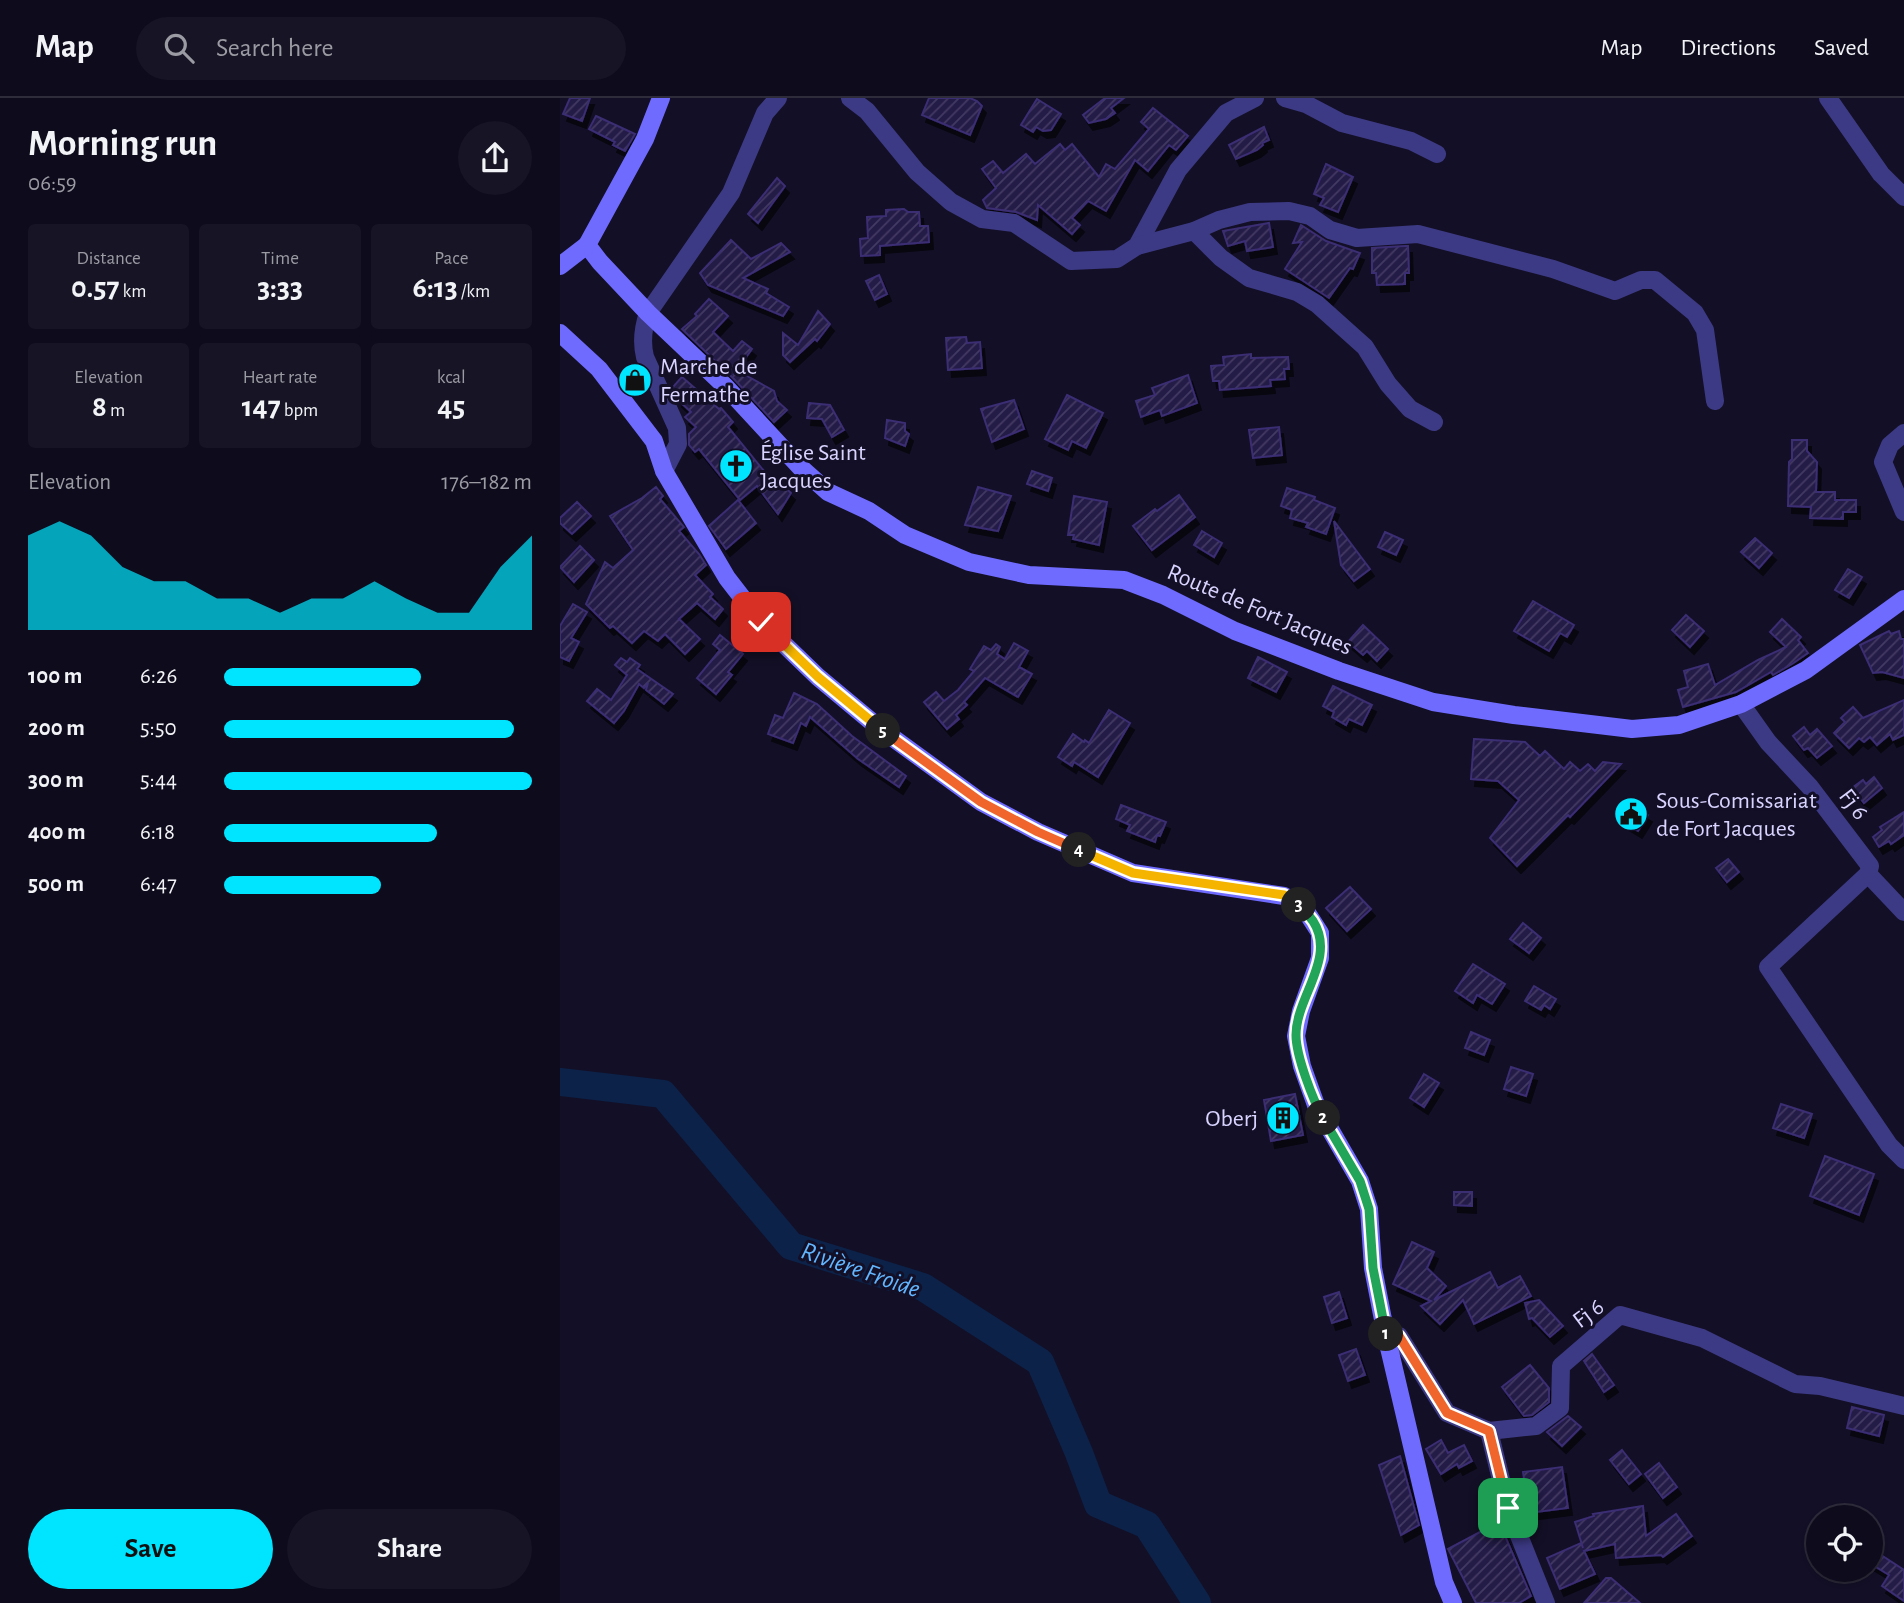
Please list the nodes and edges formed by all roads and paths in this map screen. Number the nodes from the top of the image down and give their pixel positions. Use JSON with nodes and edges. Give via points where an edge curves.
{"nodes":[{"id":1,"x":661,"y":98,"type":"edge"},
{"id":2,"x":778,"y":98,"type":"edge"},
{"id":3,"x":849,"y":98,"type":"edge"},
{"id":4,"x":1255,"y":98,"type":"edge"},
{"id":5,"x":1285,"y":98,"type":"edge"},
{"id":6,"x":1828,"y":98,"type":"edge"},
{"id":7,"x":1437,"y":154,"type":"dead end"},
{"id":8,"x":1904,"y":197,"type":"edge"},
{"id":9,"x":1194,"y":231,"type":"junction"},
{"id":10,"x":587,"y":245,"type":"junction"},
{"id":11,"x":1137,"y":246,"type":"junction"},
{"id":12,"x":560,"y":266,"type":"edge"},
{"id":13,"x":648,"y":313,"type":"junction"},
{"id":14,"x":560,"y":333,"type":"edge"},
{"id":15,"x":1714,"y":401,"type":"dead end"},
{"id":16,"x":1434,"y":422,"type":"dead end"},
{"id":17,"x":1904,"y":433,"type":"edge"},
{"id":18,"x":664,"y":471,"type":"junction"},
{"id":19,"x":1904,"y":512,"type":"edge"},
{"id":20,"x":1904,"y":599,"type":"edge"},
{"id":21,"x":1741,"y":704,"type":"junction"},
{"id":22,"x":1868,"y":874,"type":"junction"},
{"id":23,"x":1904,"y":912,"type":"edge"},
{"id":24,"x":1904,"y":1160,"type":"edge"},
{"id":25,"x":1386,"y":1335,"type":"junction"},
{"id":26,"x":1904,"y":1406,"type":"edge"},
{"id":27,"x":1489,"y":1431,"type":"junction"},
{"id":28,"x":1452,"y":1603,"type":"edge"},
{"id":29,"x":1546,"y":1603,"type":"edge"}],
"edges":[{"from":1,"to":10,"type":"main road","via":[[645,139]]},
{"from":2,"to":13,"type":"street","via":[[765,113],[731,193]]},
{"from":3,"to":11,"type":"street","via":[[867,111],[917,172],[968,213],[1014,223],[1071,261],[1117,259]]},
{"from":4,"to":11,"type":"street","via":[[1226,113],[1178,170]]},
{"from":5,"to":7,"type":"street","via":[[1342,123],[1411,141]]},
{"from":6,"to":8,"type":"street","via":[[1881,174]]},
{"from":9,"to":11,"type":"street"},
{"from":9,"to":15,"type":"street","via":[[1250,212],[1289,211],[1357,238],[1418,234],[1553,269],[1615,291],[1641,280],[1655,280],[1695,313],[1705,330]]},
{"from":9,"to":16,"type":"street","via":[[1249,278],[1297,292],[1317,304],[1366,347],[1410,409]]},
{"from":10,"to":12,"type":"main road"},
{"from":10,"to":13,"type":"main road","name":"Route de Fort Jacques"},
{"from":13,"to":18,"type":"street","via":[[645,357],[677,428],[678,444]]},
{"from":13,"to":21,"type":"main road","name":"Route de Fort Jacques","via":[[828,492],[905,535],[969,562],[1029,575],[1124,580],[1235,631],[1433,702],[1632,729],[1679,725]]},
{"from":14,"to":18,"type":"main road","via":[[599,369],[654,441]]},
{"from":17,"to":19,"type":"street","via":[[1890,445],[1883,462]]},
{"from":18,"to":25,"type":"main road","via":[[727,578],[761,622],[878,727],[981,802],[1133,873],[1284,895],[1304,908],[1320,933],[1320,958],[1296,1036],[1316,1105],[1360,1181],[1369,1209],[1373,1268]]},
{"from":20,"to":21,"type":"main road","name":"Route de Fort Jacques","via":[[1806,670]]},
{"from":21,"to":22,"type":"street","name":"Fj 6","via":[[1848,836],[1870,866]]},
{"from":22,"to":23,"type":"street"},
{"from":22,"to":24,"type":"street","via":[[1768,967],[1889,1145]]},
{"from":25,"to":27,"type":"street","name":"Fj 6","via":[[1399,1336],[1447,1413]]},
{"from":25,"to":28,"type":"main road"},
{"from":26,"to":27,"type":"street","name":"Fj 6","via":[[1796,1384],[1702,1338],[1620,1315],[1562,1366],[1560,1408],[1535,1426]]},
{"from":27,"to":29,"type":"street","via":[[1508,1508]]}]}
